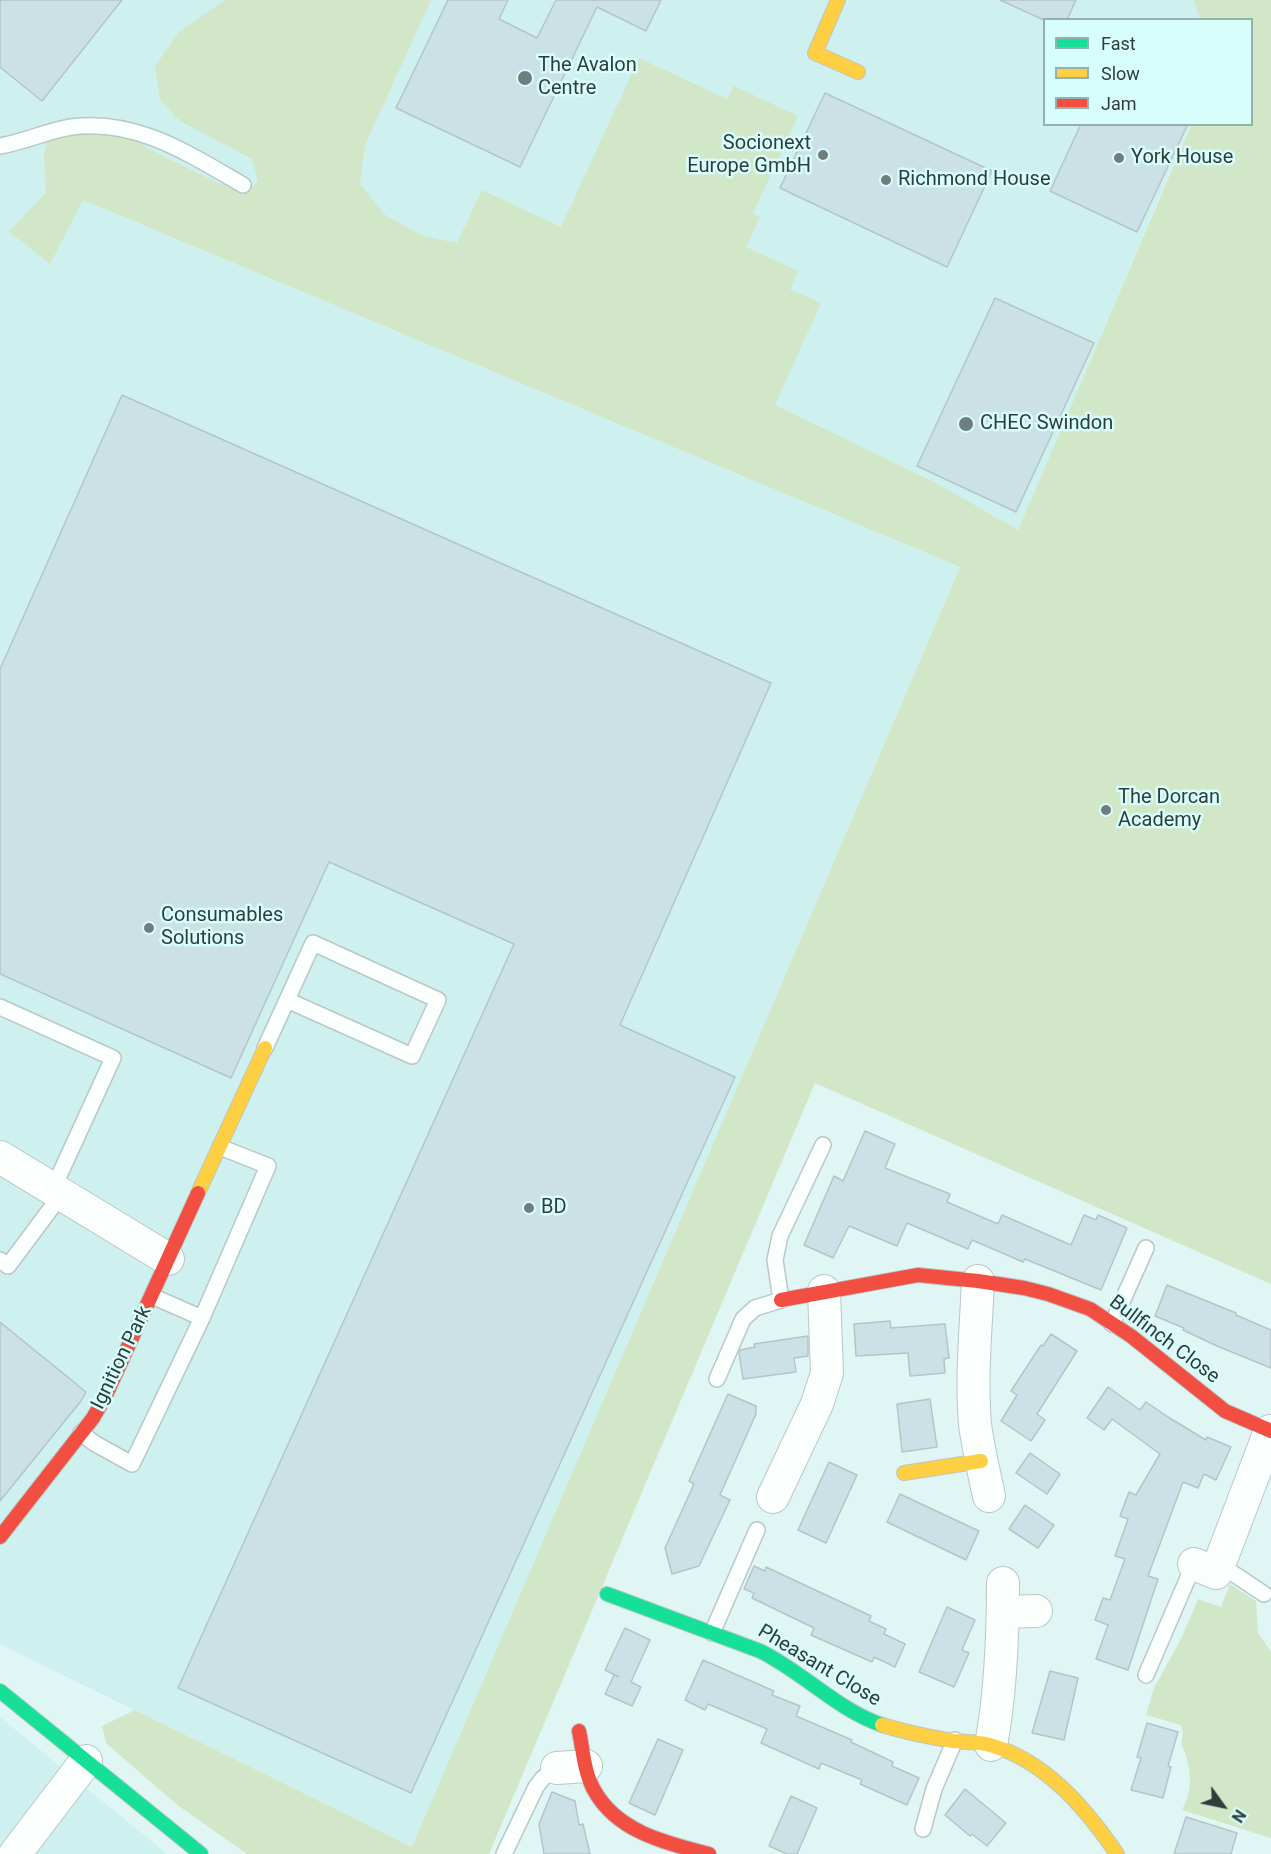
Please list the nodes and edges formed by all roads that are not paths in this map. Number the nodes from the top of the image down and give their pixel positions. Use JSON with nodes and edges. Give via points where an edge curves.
{"nodes":[{"id":1,"x":838,"y":0,"type":"edge"},
{"id":2,"x":858,"y":72,"type":"dead end"},
{"id":3,"x":0,"y":146,"type":"edge"},
{"id":4,"x":243,"y":185,"type":"dead end"},
{"id":5,"x":287,"y":1000,"type":"junction"},
{"id":6,"x":0,"y":1007,"type":"edge"},
{"id":7,"x":265,"y":1048,"type":"joint"},
{"id":8,"x":823,"y":1145,"type":"dead end"},
{"id":9,"x":220,"y":1147,"type":"junction"},
{"id":10,"x":0,"y":1157,"type":"edge"},
{"id":11,"x":57,"y":1192,"type":"junction"},
{"id":12,"x":1146,"y":1248,"type":"dead end"},
{"id":13,"x":168,"y":1259,"type":"junction"},
{"id":14,"x":0,"y":1260,"type":"edge"},
{"id":15,"x":978,"y":1281,"type":"junction"},
{"id":16,"x":824,"y":1291,"type":"junction"},
{"id":17,"x":152,"y":1296,"type":"junction"},
{"id":18,"x":781,"y":1300,"type":"junction"},
{"id":19,"x":202,"y":1318,"type":"junction"},
{"id":20,"x":1112,"y":1324,"type":"junction"},
{"id":21,"x":717,"y":1379,"type":"dead end"},
{"id":22,"x":1270,"y":1431,"type":"edge"},
{"id":23,"x":81,"y":1433,"type":"junction"},
{"id":24,"x":981,"y":1461,"type":"junction"},
{"id":25,"x":904,"y":1473,"type":"dead end"},
{"id":26,"x":989,"y":1496,"type":"dead end"},
{"id":27,"x":772,"y":1497,"type":"dead end"},
{"id":28,"x":757,"y":1530,"type":"dead end"},
{"id":29,"x":0,"y":1537,"type":"edge"},
{"id":30,"x":1206,"y":1564,"type":"junction"},
{"id":31,"x":607,"y":1594,"type":"dead end"},
{"id":32,"x":1264,"y":1594,"type":"dead end"},
{"id":33,"x":1036,"y":1611,"type":"dead end"},
{"id":34,"x":712,"y":1633,"type":"junction"},
{"id":35,"x":1146,"y":1675,"type":"dead end"},
{"id":36,"x":0,"y":1691,"type":"edge"},
{"id":37,"x":579,"y":1731,"type":"dead end"},
{"id":38,"x":956,"y":1740,"type":"junction"},
{"id":39,"x":991,"y":1745,"type":"junction"},
{"id":40,"x":86,"y":1761,"type":"junction"},
{"id":41,"x":571,"y":1767,"type":"junction"},
{"id":42,"x":923,"y":1829,"type":"dead end"},
{"id":43,"x":13,"y":1850,"type":"edge"},
{"id":44,"x":201,"y":1854,"type":"edge"},
{"id":45,"x":504,"y":1854,"type":"edge"},
{"id":46,"x":709,"y":1854,"type":"edge"},
{"id":47,"x":1117,"y":1854,"type":"edge"}],
"edges":[{"from":1,"to":2,"type":"street","via":[[815,53]]},
{"from":3,"to":4,"type":"lane","via":[[69,128],[127,128],[179,148]]},
{"from":5,"to":5,"type":"lane","via":[[313,942],[438,1000],[412,1056]]},
{"from":5,"to":7,"type":"lane"},
{"from":6,"to":11,"type":"lane","via":[[113,1058]]},
{"from":7,"to":9,"type":"street","name":"Ignition Park"},
{"from":8,"to":18,"type":"lane","via":[[780,1236],[775,1260]]},
{"from":9,"to":13,"type":"street","name":"Ignition Park"},
{"from":9,"to":19,"type":"lane","via":[[268,1166]]},
{"from":10,"to":11,"type":"street"},
{"from":11,"to":13,"type":"street"},
{"from":11,"to":14,"type":"lane","via":[[8,1266]]},
{"from":12,"to":20,"type":"lane"},
{"from":13,"to":17,"type":"street","name":"Ignition Park"},
{"from":15,"to":16,"type":"street","name":"Bullfinch Close","via":[[918,1275]]},
{"from":15,"to":20,"type":"street","name":"Bullfinch Close","via":[[1048,1294],[1090,1309]]},
{"from":15,"to":24,"type":"street","via":[[974,1392]]},
{"from":16,"to":18,"type":"street","name":"Bullfinch Close"},
{"from":16,"to":27,"type":"street","via":[[827,1373],[817,1404]]},
{"from":17,"to":19,"type":"lane"},
{"from":17,"to":23,"type":"street","name":"Ignition Park","via":[[105,1397]]},
{"from":18,"to":21,"type":"lane","via":[[755,1308],[743,1319]]},
{"from":19,"to":23,"type":"lane","via":[[132,1464]]},
{"from":20,"to":22,"type":"street","name":"Bullfinch Close","via":[[1225,1411]]},
{"from":22,"to":30,"type":"street"},
{"from":23,"to":29,"type":"street","name":"Ignition Park"},
{"from":24,"to":25,"type":"street"},
{"from":24,"to":26,"type":"street"},
{"from":28,"to":34,"type":"lane"},
{"from":30,"to":32,"type":"lane"},
{"from":30,"to":35,"type":"lane"},
{"from":31,"to":34,"type":"street","name":"Pheasant Close"},
{"from":33,"to":39,"type":"street","via":[[1003,1597],[998,1707]]},
{"from":34,"to":38,"type":"street","name":"Pheasant Close","via":[[768,1654],[861,1717],[886,1727]]},
{"from":36,"to":40,"type":"street"},
{"from":37,"to":41,"type":"street"},
{"from":38,"to":39,"type":"street","name":"Pheasant Close"},
{"from":38,"to":42,"type":"lane","via":[[934,1789]]},
{"from":39,"to":47,"type":"street","name":"Pheasant Close","via":[[1019,1757],[1065,1792],[1102,1830]]},
{"from":40,"to":43,"type":"street"},
{"from":40,"to":44,"type":"street"},
{"from":41,"to":45,"type":"lane","via":[[543,1778],[536,1787]]},
{"from":41,"to":46,"type":"street","via":[[605,1807],[635,1831]]}]}
